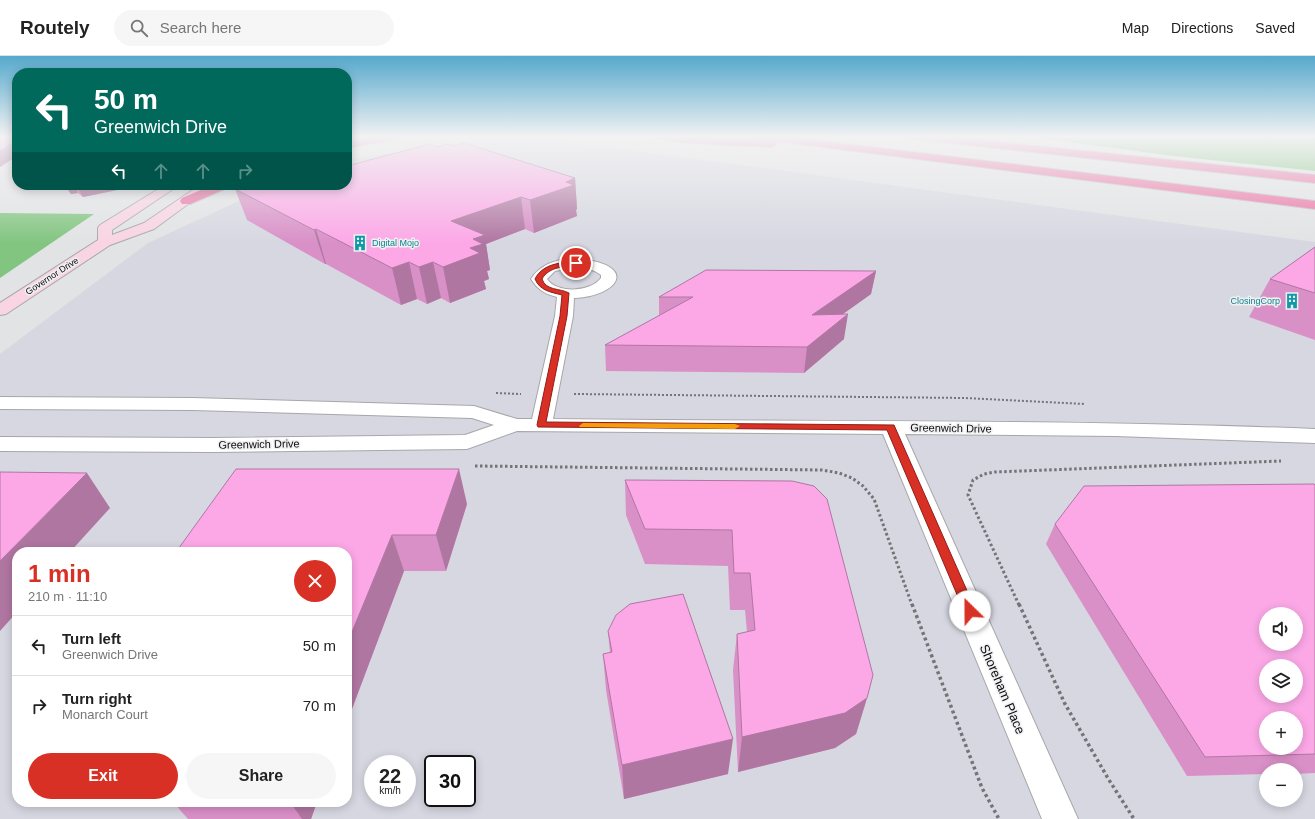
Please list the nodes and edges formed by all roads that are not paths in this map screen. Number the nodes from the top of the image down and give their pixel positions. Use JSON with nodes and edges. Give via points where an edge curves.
{"nodes":[{"id":1,"x":1037,"y":172,"type":"edge"},
{"id":2,"x":1252,"y":172,"type":"edge"},
{"id":3,"x":1315,"y":179,"type":"edge"},
{"id":4,"x":165,"y":190,"type":"edge"},
{"id":5,"x":201,"y":190,"type":"edge"},
{"id":6,"x":211,"y":190,"type":"edge"},
{"id":7,"x":186,"y":201,"type":"junction"},
{"id":8,"x":1315,"y":206,"type":"edge"},
{"id":9,"x":105,"y":242,"type":"junction"},
{"id":10,"x":566,"y":293,"type":"dead end"},
{"id":11,"x":0,"y":310,"type":"edge"},
{"id":12,"x":0,"y":403,"type":"edge"},
{"id":13,"x":515,"y":425,"type":"junction"},
{"id":14,"x":541,"y":425,"type":"junction"},
{"id":15,"x":891,"y":427,"type":"junction"},
{"id":16,"x":1315,"y":436,"type":"edge"},
{"id":17,"x":0,"y":444,"type":"edge"},
{"id":18,"x":1060,"y":819,"type":"edge"}],
"edges":[{"from":1,"to":8,"type":"highway"},
{"from":2,"to":3,"type":"highway"},
{"from":4,"to":9,"type":"main road","via":[[105,228]]},
{"from":5,"to":7,"type":"main road","name":"Governor Drive"},
{"from":6,"to":7,"type":"highway"},
{"from":7,"to":9,"type":"main road","name":"Governor Drive","via":[[149,226]]},
{"from":9,"to":11,"type":"main road","name":"Governor Drive"},
{"from":10,"to":14,"type":"street","via":[[564,316]]},
{"from":12,"to":13,"type":"street","name":"Greenwich Drive","via":[[192,404],[474,412]]},
{"from":13,"to":14,"type":"street","name":"Greenwich Drive"},
{"from":13,"to":17,"type":"street","name":"Greenwich Drive","via":[[467,442]]},
{"from":14,"to":15,"type":"street","name":"Greenwich Drive"},
{"from":15,"to":16,"type":"street","name":"Greenwich Drive","via":[[1143,430]]},
{"from":15,"to":18,"type":"street","name":"Shoreham Place"}]}
